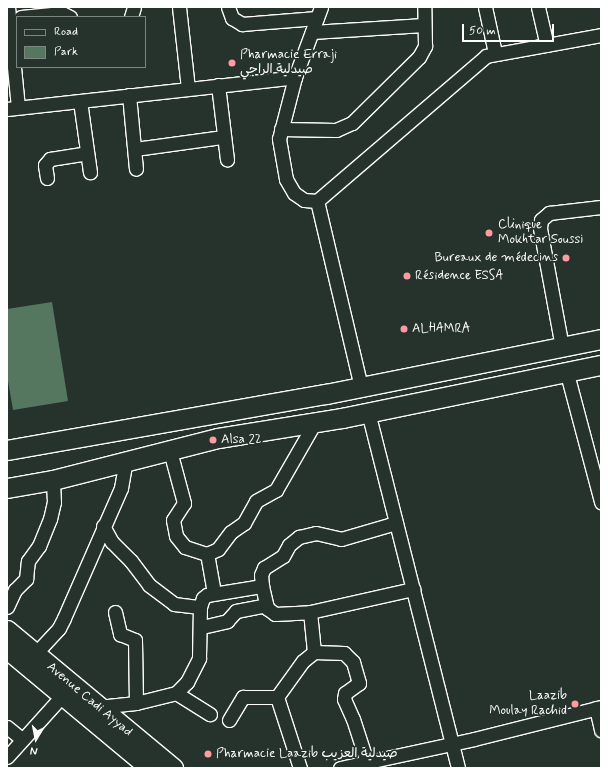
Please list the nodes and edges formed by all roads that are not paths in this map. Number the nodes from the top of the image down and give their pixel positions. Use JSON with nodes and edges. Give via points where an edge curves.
{"nodes":[{"id":1,"x":179,"y":7,"type":"edge"},
{"id":2,"x":228,"y":7,"type":"edge"},
{"id":3,"x":424,"y":7,"type":"edge"},
{"id":4,"x":485,"y":7,"type":"edge"},
{"id":5,"x":538,"y":7,"type":"edge"},
{"id":6,"x":65,"y":12,"type":"edge"},
{"id":7,"x":319,"y":12,"type":"edge"},
{"id":8,"x":12,"y":16,"type":"edge"},
{"id":9,"x":424,"y":25,"type":"junction"},
{"id":10,"x":312,"y":32,"type":"junction"},
{"id":11,"x":601,"y":35,"type":"edge"},
{"id":12,"x":547,"y":45,"type":"junction"},
{"id":13,"x":496,"y":53,"type":"junction"},
{"id":14,"x":295,"y":77,"type":"junction"},
{"id":15,"x":218,"y":85,"type":"junction"},
{"id":16,"x":188,"y":88,"type":"junction"},
{"id":17,"x":130,"y":95,"type":"junction"},
{"id":18,"x":80,"y":101,"type":"junction"},
{"id":19,"x":13,"y":108,"type":"edge"},
{"id":20,"x":281,"y":129,"type":"junction"},
{"id":21,"x":223,"y":137,"type":"junction"},
{"id":22,"x":135,"y":149,"type":"junction"},
{"id":23,"x":88,"y":153,"type":"junction"},
{"id":24,"x":227,"y":159,"type":"dead end"},
{"id":25,"x":136,"y":169,"type":"dead end"},
{"id":26,"x":90,"y":172,"type":"dead end"},
{"id":27,"x":47,"y":178,"type":"dead end"},
{"id":28,"x":317,"y":201,"type":"junction"},
{"id":29,"x":601,"y":207,"type":"edge"},
{"id":30,"x":601,"y":339,"type":"edge"},
{"id":31,"x":562,"y":347,"type":"junction"},
{"id":32,"x":601,"y":365,"type":"edge"},
{"id":33,"x":566,"y":370,"type":"junction"},
{"id":34,"x":361,"y":387,"type":"junction"},
{"id":35,"x":368,"y":412,"type":"junction"},
{"id":36,"x":314,"y":424,"type":"junction"},
{"id":37,"x":7,"y":450,"type":"edge"},
{"id":38,"x":170,"y":450,"type":"junction"},
{"id":39,"x":126,"y":461,"type":"junction"},
{"id":40,"x":53,"y":480,"type":"junction"},
{"id":41,"x":7,"y":488,"type":"edge"},
{"id":42,"x":601,"y":502,"type":"edge"},
{"id":43,"x":396,"y":523,"type":"junction"},
{"id":44,"x":103,"y":526,"type":"junction"},
{"id":45,"x":207,"y":554,"type":"junction"},
{"id":46,"x":262,"y":586,"type":"junction"},
{"id":47,"x":413,"y":589,"type":"junction"},
{"id":48,"x":214,"y":593,"type":"junction"},
{"id":49,"x":266,"y":605,"type":"junction"},
{"id":50,"x":200,"y":607,"type":"junction"},
{"id":51,"x":7,"y":608,"type":"edge"},
{"id":52,"x":115,"y":612,"type":"dead end"},
{"id":53,"x":310,"y":612,"type":"junction"},
{"id":54,"x":202,"y":627,"type":"junction"},
{"id":55,"x":7,"y":630,"type":"edge"},
{"id":56,"x":7,"y":649,"type":"edge"},
{"id":57,"x":314,"y":652,"type":"junction"},
{"id":58,"x":35,"y":654,"type":"junction"},
{"id":59,"x":176,"y":694,"type":"junction"},
{"id":60,"x":62,"y":696,"type":"junction"},
{"id":61,"x":277,"y":697,"type":"junction"},
{"id":62,"x":136,"y":703,"type":"junction"},
{"id":63,"x":98,"y":707,"type":"junction"},
{"id":64,"x":598,"y":707,"type":"edge"},
{"id":65,"x":210,"y":714,"type":"dead end"},
{"id":66,"x":229,"y":720,"type":"dead end"},
{"id":67,"x":7,"y":727,"type":"edge"},
{"id":68,"x":601,"y":730,"type":"edge"},
{"id":69,"x":22,"y":739,"type":"junction"},
{"id":70,"x":450,"y":744,"type":"junction"},
{"id":71,"x":7,"y":757,"type":"edge"},
{"id":72,"x":366,"y":762,"type":"junction"},
{"id":73,"x":147,"y":767,"type":"edge"},
{"id":74,"x":173,"y":768,"type":"edge"},
{"id":75,"x":300,"y":768,"type":"edge"},
{"id":76,"x":340,"y":768,"type":"edge"},
{"id":77,"x":458,"y":768,"type":"edge"}],
"edges":[{"from":1,"to":16,"type":"street"},
{"from":2,"to":7,"type":"street","via":[[232,18],[242,24]]},
{"from":3,"to":9,"type":"street"},
{"from":4,"to":13,"type":"street"},
{"from":5,"to":12,"type":"street"},
{"from":6,"to":8,"type":"street"},
{"from":7,"to":10,"type":"street"},
{"from":8,"to":19,"type":"street"},
{"from":9,"to":10,"type":"street"},
{"from":9,"to":20,"type":"street","via":[[425,46],[419,57],[352,123],[336,130]]},
{"from":10,"to":14,"type":"street"},
{"from":11,"to":12,"type":"street"},
{"from":12,"to":13,"type":"street"},
{"from":13,"to":28,"type":"street","via":[[474,64]]},
{"from":14,"to":15,"type":"street"},
{"from":14,"to":20,"type":"street"},
{"from":15,"to":16,"type":"street"},
{"from":15,"to":21,"type":"street"},
{"from":16,"to":17,"type":"street"},
{"from":17,"to":18,"type":"street"},
{"from":17,"to":22,"type":"street"},
{"from":18,"to":19,"type":"street"},
{"from":18,"to":23,"type":"street"},
{"from":20,"to":28,"type":"street","via":[[280,154],[286,179],[294,193],[304,200]]},
{"from":21,"to":22,"type":"street"},
{"from":21,"to":24,"type":"street"},
{"from":22,"to":25,"type":"street"},
{"from":23,"to":26,"type":"street"},
{"from":23,"to":27,"type":"street","via":[[50,159],[45,165]]},
{"from":28,"to":34,"type":"street"},
{"from":29,"to":31,"type":"street","via":[[549,213],[542,220],[540,228]]},
{"from":30,"to":31,"type":"street"},
{"from":31,"to":34,"type":"street"},
{"from":32,"to":33,"type":"street"},
{"from":33,"to":35,"type":"street"},
{"from":33,"to":42,"type":"street"},
{"from":34,"to":37,"type":"street"},
{"from":35,"to":36,"type":"street"},
{"from":35,"to":43,"type":"street"},
{"from":36,"to":38,"type":"street","via":[[218,438]]},
{"from":36,"to":45,"type":"street","via":[[276,490],[256,501],[244,523],[231,532],[218,549]]},
{"from":38,"to":39,"type":"street"},
{"from":38,"to":45,"type":"street","via":[[184,503],[173,520],[176,536],[186,547]]},
{"from":39,"to":40,"type":"street"},
{"from":39,"to":44,"type":"street","via":[[121,488]]},
{"from":40,"to":41,"type":"street"},
{"from":40,"to":51,"type":"street","via":[[54,502],[50,520],[39,546],[28,561],[26,579],[15,590]]},
{"from":43,"to":46,"type":"street","via":[[341,539],[316,533],[304,535],[293,541],[278,561],[264,568],[261,575]]},
{"from":43,"to":47,"type":"street"},
{"from":44,"to":50,"type":"street","via":[[112,542],[131,561],[149,585],[174,604]]},
{"from":44,"to":58,"type":"street","via":[[58,628]]},
{"from":45,"to":48,"type":"street"},
{"from":46,"to":48,"type":"street"},
{"from":46,"to":49,"type":"street"},
{"from":47,"to":53,"type":"street"},
{"from":47,"to":70,"type":"street"},
{"from":48,"to":50,"type":"street","via":[[203,598]]},
{"from":49,"to":53,"type":"street","via":[[269,611],[275,614]]},
{"from":49,"to":54,"type":"street","via":[[236,611],[227,621]]},
{"from":50,"to":54,"type":"street"},
{"from":52,"to":62,"type":"street","via":[[120,634],[136,640]]},
{"from":53,"to":57,"type":"street"},
{"from":54,"to":59,"type":"street","via":[[199,658],[187,682]]},
{"from":55,"to":58,"type":"street","name":"Avenue Cadi Ayyad"},
{"from":56,"to":60,"type":"street","name":"Avenue Cadi Ayyad"},
{"from":57,"to":61,"type":"street","via":[[303,661]]},
{"from":57,"to":72,"type":"street","via":[[344,653],[353,662],[359,683],[345,693],[344,699]]},
{"from":58,"to":63,"type":"street","name":"Avenue Cadi Ayyad"},
{"from":59,"to":62,"type":"street"},
{"from":59,"to":65,"type":"street"},
{"from":60,"to":69,"type":"street"},
{"from":60,"to":73,"type":"street","name":"Avenue Cadi Ayyad"},
{"from":61,"to":66,"type":"street","via":[[243,698]]},
{"from":61,"to":75,"type":"street"},
{"from":62,"to":63,"type":"street"},
{"from":63,"to":74,"type":"street","name":"Avenue Cadi Ayyad"},
{"from":64,"to":68,"type":"street"},
{"from":64,"to":70,"type":"street"},
{"from":67,"to":69,"type":"street"},
{"from":69,"to":71,"type":"street"},
{"from":70,"to":72,"type":"street"},
{"from":70,"to":77,"type":"street"},
{"from":72,"to":76,"type":"street"}]}
